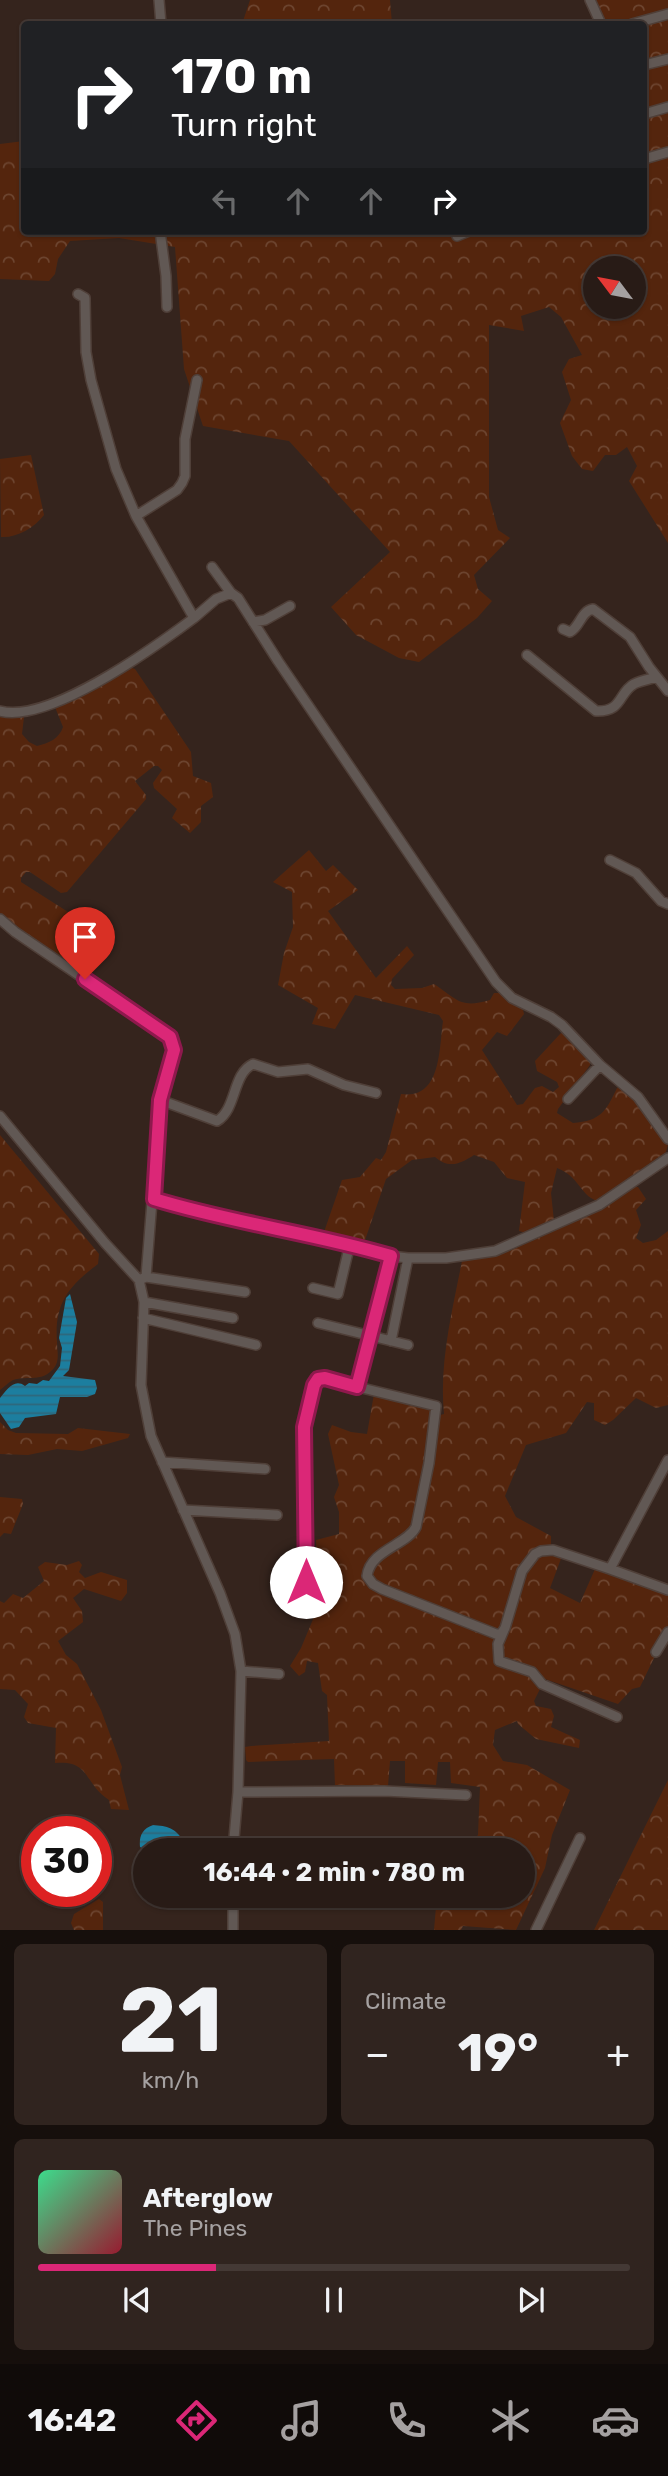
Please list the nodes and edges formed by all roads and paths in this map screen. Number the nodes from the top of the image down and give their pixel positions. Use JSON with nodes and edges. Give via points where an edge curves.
{"nodes":[{"id":1,"x":159,"y":0,"type":"edge"},
{"id":2,"x":590,"y":0,"type":"edge"},
{"id":3,"x":668,"y":14,"type":"edge"},
{"id":4,"x":161,"y":21,"type":"edge"},
{"id":5,"x":600,"y":21,"type":"edge"},
{"id":6,"x":643,"y":21,"type":"edge"},
{"id":7,"x":668,"y":59,"type":"edge"},
{"id":8,"x":647,"y":64,"type":"edge"},
{"id":9,"x":668,"y":107,"type":"edge"},
{"id":10,"x":647,"y":113,"type":"edge"},
{"id":11,"x":668,"y":152,"type":"edge"},
{"id":12,"x":647,"y":158,"type":"edge"},
{"id":13,"x":161,"y":235,"type":"edge"},
{"id":14,"x":78,"y":294,"type":"dead end"},
{"id":15,"x":167,"y":307,"type":"dead end"},
{"id":16,"x":197,"y":380,"type":"dead end"},
{"id":17,"x":136,"y":516,"type":"junction"},
{"id":18,"x":212,"y":567,"type":"dead end"},
{"id":19,"x":231,"y":593,"type":"junction"},
{"id":20,"x":290,"y":607,"type":"dead end"},
{"id":21,"x":194,"y":618,"type":"junction"},
{"id":22,"x":253,"y":622,"type":"junction"},
{"id":23,"x":563,"y":629,"type":"dead end"},
{"id":24,"x":527,"y":655,"type":"dead end"},
{"id":25,"x":657,"y":677,"type":"junction"},
{"id":26,"x":668,"y":691,"type":"edge"},
{"id":27,"x":0,"y":711,"type":"edge"},
{"id":28,"x":610,"y":860,"type":"dead end"},
{"id":29,"x":668,"y":904,"type":"edge"},
{"id":30,"x":0,"y":919,"type":"edge"},
{"id":31,"x":600,"y":1065,"type":"junction"},
{"id":32,"x":376,"y":1093,"type":"dead end"},
{"id":33,"x":160,"y":1100,"type":"junction"},
{"id":34,"x":568,"y":1100,"type":"dead end"},
{"id":35,"x":0,"y":1116,"type":"edge"},
{"id":36,"x":668,"y":1139,"type":"edge"},
{"id":37,"x":668,"y":1158,"type":"edge"},
{"id":38,"x":154,"y":1199,"type":"junction"},
{"id":39,"x":350,"y":1244,"type":"junction"},
{"id":40,"x":391,"y":1256,"type":"junction"},
{"id":41,"x":408,"y":1258,"type":"junction"},
{"id":42,"x":143,"y":1279,"type":"junction"},
{"id":43,"x":313,"y":1288,"type":"dead end"},
{"id":44,"x":245,"y":1292,"type":"dead end"},
{"id":45,"x":144,"y":1302,"type":"junction"},
{"id":46,"x":143,"y":1318,"type":"junction"},
{"id":47,"x":233,"y":1318,"type":"dead end"},
{"id":48,"x":317,"y":1323,"type":"dead end"},
{"id":49,"x":371,"y":1336,"type":"junction"},
{"id":50,"x":391,"y":1341,"type":"junction"},
{"id":51,"x":257,"y":1345,"type":"dead end"},
{"id":52,"x":408,"y":1345,"type":"dead end"},
{"id":53,"x":357,"y":1387,"type":"junction"},
{"id":54,"x":668,"y":1460,"type":"edge"},
{"id":55,"x":162,"y":1462,"type":"junction"},
{"id":56,"x":265,"y":1469,"type":"dead end"},
{"id":57,"x":183,"y":1510,"type":"junction"},
{"id":58,"x":277,"y":1515,"type":"dead end"},
{"id":59,"x":610,"y":1569,"type":"junction"},
{"id":60,"x":668,"y":1590,"type":"edge"},
{"id":61,"x":306,"y":1604,"type":"dead end"},
{"id":62,"x":503,"y":1630,"type":"junction"},
{"id":63,"x":668,"y":1632,"type":"edge"},
{"id":64,"x":656,"y":1652,"type":"dead end"},
{"id":65,"x":241,"y":1671,"type":"junction"},
{"id":66,"x":279,"y":1674,"type":"dead end"},
{"id":67,"x":617,"y":1717,"type":"dead end"},
{"id":68,"x":238,"y":1791,"type":"junction"},
{"id":69,"x":466,"y":1795,"type":"dead end"},
{"id":70,"x":234,"y":1838,"type":"edge"},
{"id":71,"x":580,"y":1838,"type":"dead end"},
{"id":72,"x":233,"y":1908,"type":"edge"},
{"id":73,"x":233,"y":1930,"type":"edge"},
{"id":74,"x":536,"y":1930,"type":"edge"}],
"edges":[{"from":1,"to":4,"type":"street"},
{"from":2,"to":5,"type":"street"},
{"from":3,"to":6,"type":"street"},
{"from":7,"to":8,"type":"street"},
{"from":9,"to":10,"type":"street"},
{"from":11,"to":12,"type":"street"},
{"from":13,"to":15,"type":"street"},
{"from":14,"to":17,"type":"street","via":[[85,298],[91,380],[109,446]]},
{"from":16,"to":17,"type":"street","via":[[182,484]]},
{"from":17,"to":21,"type":"street"},
{"from":18,"to":19,"type":"street"},
{"from":19,"to":21,"type":"street"},
{"from":19,"to":22,"type":"street"},
{"from":20,"to":22,"type":"street"},
{"from":21,"to":27,"type":"street","via":[[118,672],[82,690],[34,710]]},
{"from":22,"to":31,"type":"street","via":[[496,982],[512,998],[551,1017]]},
{"from":23,"to":25,"type":"street","via":[[574,630],[593,609],[630,637]]},
{"from":24,"to":25,"type":"street","via":[[596,711],[618,704],[634,684]]},
{"from":25,"to":26,"type":"street"},
{"from":28,"to":29,"type":"street","via":[[636,873]]},
{"from":30,"to":33,"type":"street","via":[[170,1037],[174,1050]]},
{"from":31,"to":34,"type":"street"},
{"from":31,"to":36,"type":"street","via":[[638,1097]]},
{"from":32,"to":33,"type":"street","via":[[309,1069],[278,1072],[253,1065],[246,1069],[227,1112],[217,1121]]},
{"from":33,"to":38,"type":"street"},
{"from":35,"to":42,"type":"street","via":[[105,1243]]},
{"from":37,"to":41,"type":"street","via":[[599,1205],[495,1251]]},
{"from":38,"to":39,"type":"street"},
{"from":38,"to":42,"type":"street"},
{"from":39,"to":40,"type":"street"},
{"from":39,"to":43,"type":"street","via":[[338,1294]]},
{"from":40,"to":41,"type":"street"},
{"from":40,"to":49,"type":"street"},
{"from":41,"to":50,"type":"street"},
{"from":42,"to":44,"type":"street"},
{"from":42,"to":45,"type":"street"},
{"from":45,"to":46,"type":"street"},
{"from":45,"to":47,"type":"street"},
{"from":46,"to":51,"type":"street"},
{"from":46,"to":55,"type":"street","via":[[143,1405]]},
{"from":48,"to":49,"type":"street"},
{"from":49,"to":50,"type":"street"},
{"from":49,"to":53,"type":"street"},
{"from":50,"to":52,"type":"street"},
{"from":53,"to":61,"type":"street","via":[[318,1379],[304,1427]]},
{"from":53,"to":62,"type":"street","via":[[436,1406],[416,1527],[411,1536],[374,1562],[368,1580],[485,1630],[501,1634]]},
{"from":54,"to":59,"type":"street"},
{"from":55,"to":56,"type":"street"},
{"from":55,"to":57,"type":"street"},
{"from":57,"to":58,"type":"street"},
{"from":57,"to":65,"type":"street","via":[[227,1611]]},
{"from":59,"to":60,"type":"street"},
{"from":59,"to":62,"type":"street","via":[[553,1549],[541,1550],[522,1571]]},
{"from":62,"to":67,"type":"street","via":[[499,1661],[532,1672],[542,1684]]},
{"from":63,"to":64,"type":"street"},
{"from":65,"to":66,"type":"street"},
{"from":65,"to":68,"type":"street"},
{"from":68,"to":69,"type":"street"},
{"from":68,"to":70,"type":"street"},
{"from":71,"to":74,"type":"street"},
{"from":72,"to":73,"type":"street"}]}
